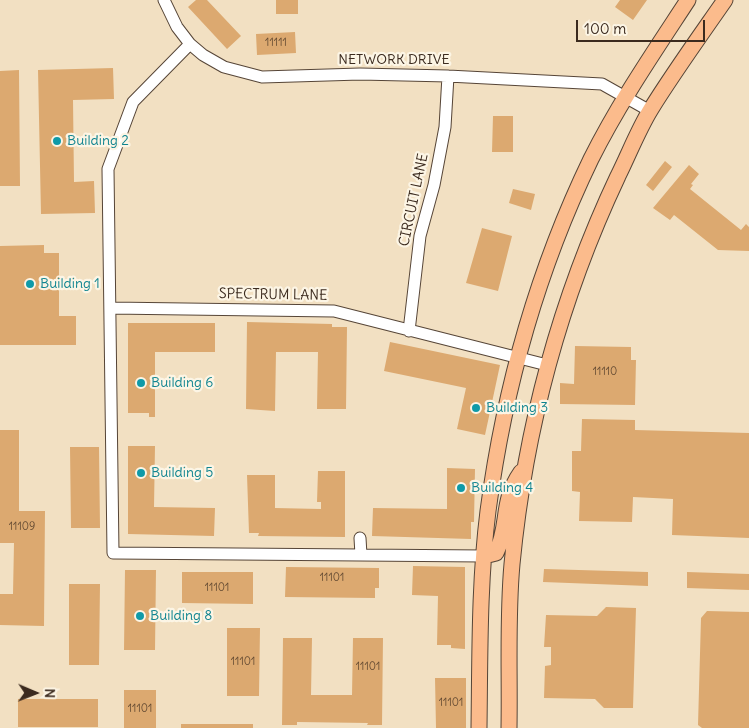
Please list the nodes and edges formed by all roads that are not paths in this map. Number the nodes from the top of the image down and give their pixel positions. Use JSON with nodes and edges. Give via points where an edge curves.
{"nodes":[{"id":1,"x":164,"y":0,"type":"edge"},
{"id":2,"x":688,"y":0,"type":"edge"},
{"id":3,"x":725,"y":0,"type":"edge"},
{"id":4,"x":190,"y":44,"type":"junction"},
{"id":5,"x":448,"y":76,"type":"junction"},
{"id":6,"x":624,"y":97,"type":"junction"},
{"id":7,"x":650,"y":111,"type":"junction"},
{"id":8,"x":111,"y":308,"type":"junction"},
{"id":9,"x":409,"y":331,"type":"junction"},
{"id":10,"x":520,"y":358,"type":"junction"},
{"id":11,"x":547,"y":365,"type":"junction"},
{"id":12,"x":525,"y":466,"type":"junction"},
{"id":13,"x":360,"y":538,"type":"dead end"},
{"id":14,"x":361,"y":555,"type":"junction"},
{"id":15,"x":484,"y":556,"type":"junction"},
{"id":16,"x":479,"y":728,"type":"edge"},
{"id":17,"x":509,"y":728,"type":"edge"}],
"edges":[{"from":1,"to":4,"type":"street","name":"NETWORK DRIVE","via":[[177,27]]},
{"from":2,"to":6,"type":"main road"},
{"from":3,"to":7,"type":"main road"},
{"from":4,"to":5,"type":"street","name":"NETWORK DRIVE","via":[[224,67],[262,77]]},
{"from":4,"to":8,"type":"street","via":[[133,102],[108,169]]},
{"from":5,"to":6,"type":"street","name":"NETWORK DRIVE","via":[[602,84]]},
{"from":5,"to":9,"type":"street","name":"CIRCUIT LANE","via":[[445,127],[420,236]]},
{"from":6,"to":7,"type":"street","name":"NETWORK DRIVE"},
{"from":6,"to":10,"type":"main road","via":[[591,160],[557,238],[530,315]]},
{"from":7,"to":11,"type":"main road","via":[[596,222],[567,298]]},
{"from":8,"to":9,"type":"street","name":"SPECTRUM LANE","via":[[334,311]]},
{"from":8,"to":14,"type":"street","via":[[113,553]]},
{"from":9,"to":10,"type":"street","name":"SPECTRUM LANE"},
{"from":10,"to":11,"type":"street","name":"SPECTRUM LANE"},
{"from":10,"to":15,"type":"main road","via":[[500,438]]},
{"from":11,"to":12,"type":"main road"},
{"from":12,"to":15,"type":"main road","via":[[507,498],[496,553]]},
{"from":12,"to":17,"type":"main road","via":[[512,565]]},
{"from":13,"to":14,"type":"street"},
{"from":14,"to":15,"type":"street"},
{"from":15,"to":16,"type":"main road"}]}
